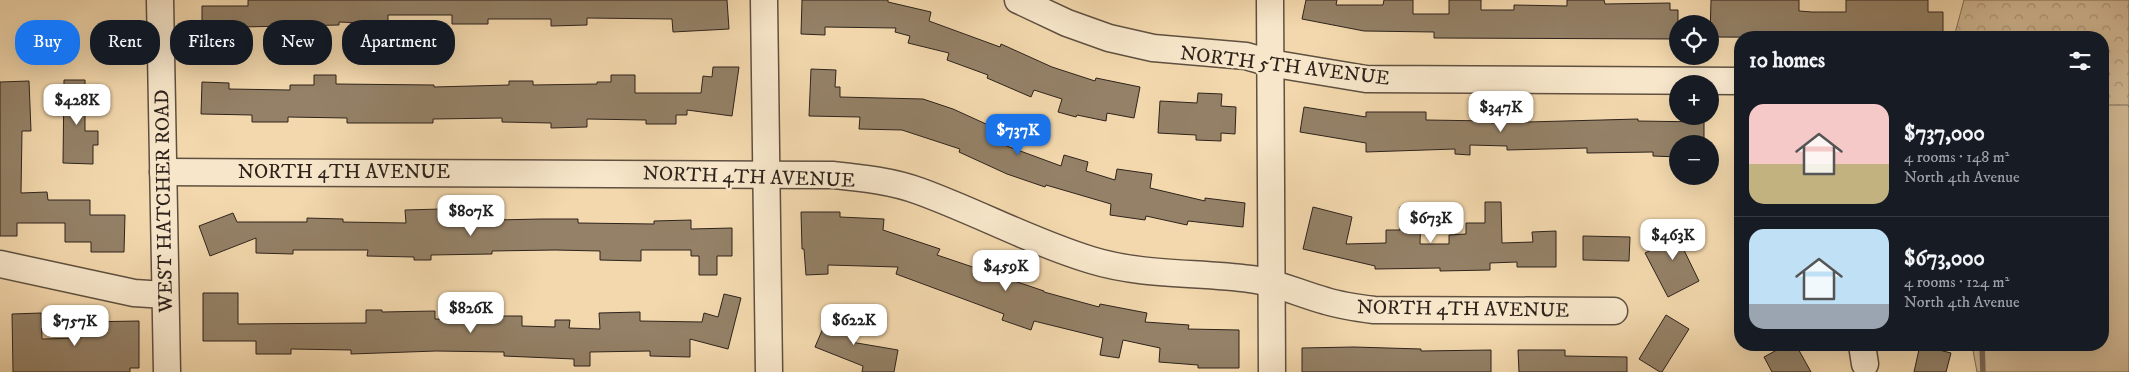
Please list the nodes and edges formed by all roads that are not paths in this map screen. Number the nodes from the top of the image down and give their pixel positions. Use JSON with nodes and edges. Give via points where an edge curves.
{"nodes":[{"id":1,"x":160,"y":0,"type":"edge"},
{"id":2,"x":764,"y":0,"type":"edge"},
{"id":3,"x":1018,"y":0,"type":"edge"},
{"id":4,"x":1270,"y":0,"type":"edge"},
{"id":5,"x":1270,"y":63,"type":"junction"},
{"id":6,"x":1734,"y":81,"type":"edge"},
{"id":7,"x":163,"y":172,"type":"junction"},
{"id":8,"x":766,"y":173,"type":"junction"},
{"id":9,"x":0,"y":264,"type":"edge"},
{"id":10,"x":1272,"y":282,"type":"junction"},
{"id":11,"x":165,"y":295,"type":"junction"},
{"id":12,"x":1614,"y":311,"type":"dead end"},
{"id":13,"x":166,"y":372,"type":"edge"},
{"id":14,"x":769,"y":372,"type":"edge"},
{"id":15,"x":1272,"y":372,"type":"edge"}],
"edges":[{"from":1,"to":7,"type":"street","name":"WEST HATCHER ROAD"},
{"from":2,"to":8,"type":"street"},
{"from":3,"to":5,"type":"street","name":"NORTH 5TH AVENUE","via":[[1109,38],[1154,48],[1246,56]]},
{"from":4,"to":5,"type":"street"},
{"from":5,"to":6,"type":"street","name":"NORTH 5TH AVENUE","via":[[1366,79]]},
{"from":5,"to":10,"type":"street"},
{"from":7,"to":8,"type":"street","name":"NORTH 4TH AVENUE"},
{"from":7,"to":11,"type":"street","name":"WEST HATCHER ROAD"},
{"from":8,"to":10,"type":"street","name":"NORTH 4TH AVENUE","via":[[879,180],[918,190],[1029,238],[1093,261],[1180,275]]},
{"from":8,"to":14,"type":"street"},
{"from":9,"to":11,"type":"street","via":[[134,293]]},
{"from":10,"to":12,"type":"street","name":"NORTH 4TH AVENUE","via":[[1326,301],[1374,310]]},
{"from":10,"to":15,"type":"street"},
{"from":11,"to":13,"type":"street","name":"WEST HATCHER ROAD"}]}
